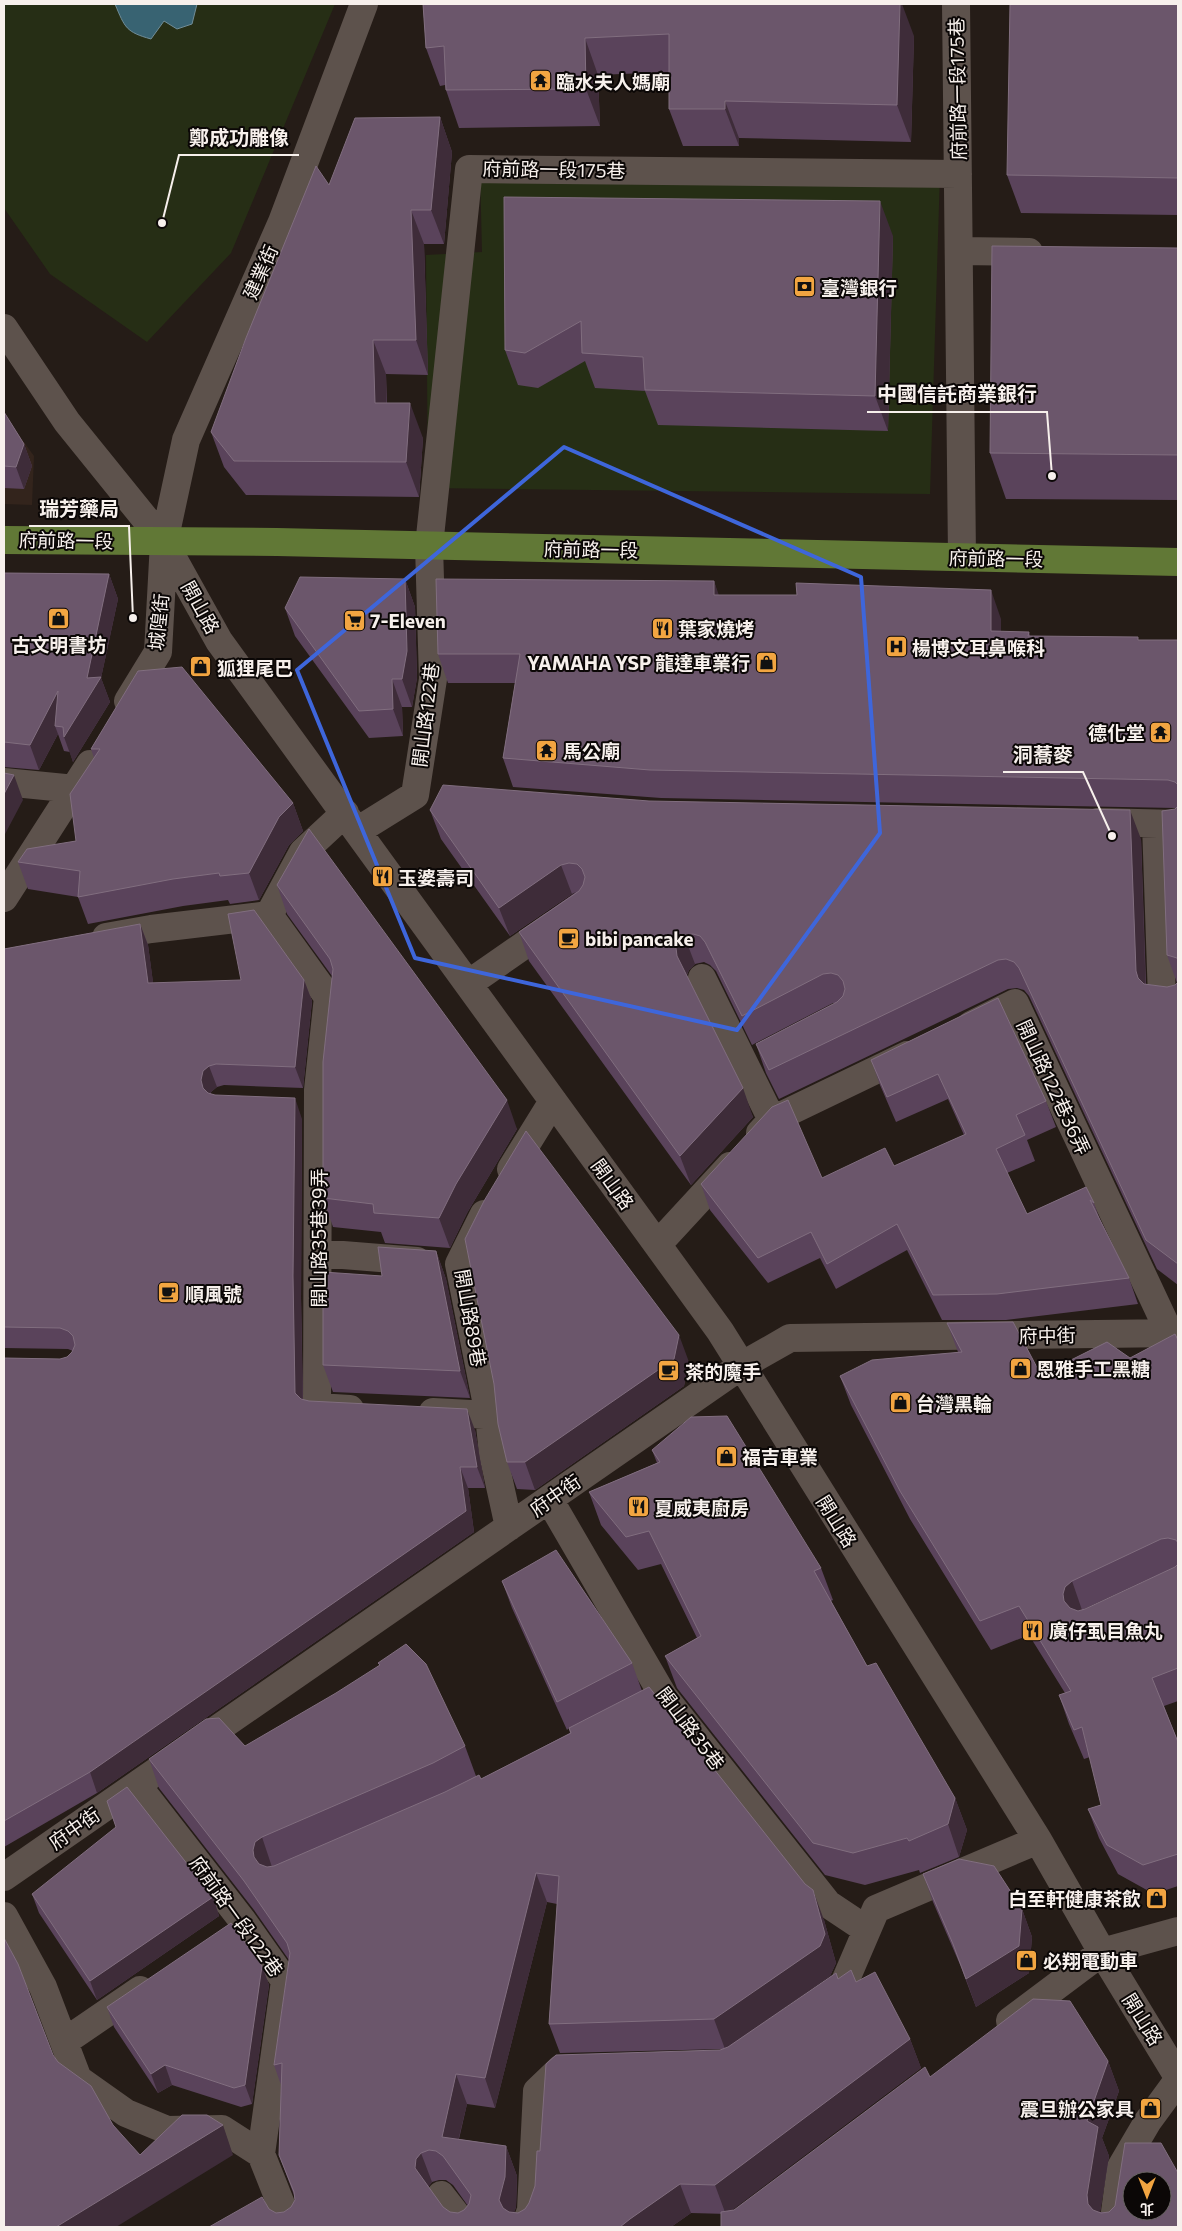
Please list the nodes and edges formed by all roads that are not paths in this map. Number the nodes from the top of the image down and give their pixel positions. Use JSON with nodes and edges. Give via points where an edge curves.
{"nodes":[{"id":1,"x":364,"y":4,"type":"edge"},
{"id":2,"x":956,"y":4,"type":"edge"},
{"id":3,"x":958,"y":174,"type":"junction"},
{"id":4,"x":959,"y":251,"type":"junction"},
{"id":5,"x":1059,"y":252,"type":"edge"},
{"id":6,"x":4,"y":328,"type":"edge"},
{"id":7,"x":4,"y":540,"type":"edge"},
{"id":8,"x":164,"y":542,"type":"junction"},
{"id":9,"x":430,"y":546,"type":"junction"},
{"id":10,"x":962,"y":557,"type":"junction"},
{"id":11,"x":1178,"y":562,"type":"edge"},
{"id":12,"x":4,"y":782,"type":"edge"},
{"id":13,"x":75,"y":789,"type":"junction"},
{"id":14,"x":415,"y":795,"type":"junction"},
{"id":15,"x":445,"y":797,"type":"edge"},
{"id":16,"x":351,"y":822,"type":"junction"},
{"id":17,"x":1077,"y":822,"type":"edge"},
{"id":18,"x":1167,"y":824,"type":"edge"},
{"id":19,"x":4,"y":898,"type":"edge"},
{"id":20,"x":572,"y":913,"type":"edge"},
{"id":21,"x":269,"y":916,"type":"junction"},
{"id":22,"x":82,"y":941,"type":"edge"},
{"id":23,"x":702,"y":978,"type":"dead end"},
{"id":24,"x":468,"y":984,"type":"junction"},
{"id":25,"x":1178,"y":1000,"type":"edge"},
{"id":26,"x":771,"y":1052,"type":"edge"},
{"id":27,"x":745,"y":1066,"type":"junction"},
{"id":28,"x":552,"y":1101,"type":"junction"},
{"id":29,"x":290,"y":1103,"type":"edge"},
{"id":30,"x":318,"y":1104,"type":"junction"},
{"id":31,"x":772,"y":1120,"type":"junction"},
{"id":32,"x":658,"y":1244,"type":"junction"},
{"id":33,"x":318,"y":1253,"type":"junction"},
{"id":34,"x":459,"y":1264,"type":"junction"},
{"id":35,"x":1174,"y":1333,"type":"edge"},
{"id":36,"x":741,"y":1366,"type":"junction"},
{"id":37,"x":374,"y":1410,"type":"edge"},
{"id":38,"x":412,"y":1412,"type":"edge"},
{"id":39,"x":488,"y":1415,"type":"junction"},
{"id":40,"x":549,"y":1499,"type":"junction"},
{"id":41,"x":509,"y":1527,"type":"junction"},
{"id":42,"x":664,"y":1697,"type":"junction"},
{"id":43,"x":639,"y":1710,"type":"edge"},
{"id":44,"x":138,"y":1785,"type":"junction"},
{"id":45,"x":1038,"y":1840,"type":"junction"},
{"id":46,"x":4,"y":1877,"type":"edge"},
{"id":47,"x":4,"y":1916,"type":"edge"},
{"id":48,"x":242,"y":1920,"type":"junction"},
{"id":49,"x":867,"y":1930,"type":"junction"},
{"id":50,"x":1178,"y":1931,"type":"edge"},
{"id":51,"x":218,"y":1937,"type":"edge"},
{"id":52,"x":1102,"y":1952,"type":"junction"},
{"id":53,"x":161,"y":1976,"type":"edge"},
{"id":54,"x":802,"y":2014,"type":"edge"},
{"id":55,"x":990,"y":2036,"type":"edge"},
{"id":56,"x":64,"y":2042,"type":"junction"},
{"id":57,"x":600,"y":2068,"type":"edge"},
{"id":58,"x":1178,"y":2078,"type":"edge"},
{"id":59,"x":261,"y":2154,"type":"junction"},
{"id":60,"x":441,"y":2195,"type":"dead end"},
{"id":61,"x":290,"y":2227,"type":"edge"},
{"id":62,"x":466,"y":2227,"type":"edge"},
{"id":63,"x":525,"y":2227,"type":"edge"},
{"id":64,"x":1113,"y":2227,"type":"edge"}],
"edges":[{"from":1,"to":8,"type":"street","name":"建業街","via":[[282,222],[186,440]]},
{"from":2,"to":3,"type":"street","name":"府前路一段175巷"},
{"from":3,"to":4,"type":"street","name":"府前路一段175巷"},
{"from":3,"to":9,"type":"street","name":"府前路一段175巷","via":[[469,168]]},
{"from":4,"to":5,"type":"street"},
{"from":4,"to":10,"type":"street","name":"府前路一段175巷"},
{"from":6,"to":8,"type":"street","name":"開山路","via":[[67,422]]},
{"from":7,"to":8,"type":"main road","name":"府前路一段"},
{"from":8,"to":9,"type":"main road","name":"府前路一段"},
{"from":8,"to":13,"type":"street","name":"城隍街","via":[[158,652]]},
{"from":8,"to":16,"type":"street","name":"開山路","via":[[220,641]]},
{"from":9,"to":10,"type":"main road","name":"府前路一段"},
{"from":9,"to":14,"type":"street","name":"開山路122巷","via":[[433,679]]},
{"from":10,"to":11,"type":"main road","name":"府前路一段"},
{"from":12,"to":13,"type":"street"},
{"from":13,"to":19,"type":"street","name":"城隍街"},
{"from":14,"to":15,"type":"street","name":"開山路122巷"},
{"from":14,"to":16,"type":"street","name":"開山路122巷"},
{"from":16,"to":21,"type":"street","name":"開山路122巷","via":[[303,852]]},
{"from":16,"to":24,"type":"street","name":"開山路"},
{"from":17,"to":18,"type":"street"},
{"from":18,"to":25,"type":"street","via":[[1162,999]]},
{"from":20,"to":24,"type":"street"},
{"from":21,"to":22,"type":"street","via":[[151,929]]},
{"from":21,"to":30,"type":"street","name":"開山路35巷39弄","via":[[328,997]]},
{"from":23,"to":27,"type":"street"},
{"from":24,"to":28,"type":"street","name":"開山路"},
{"from":26,"to":27,"type":"street"},
{"from":27,"to":31,"type":"street"},
{"from":28,"to":32,"type":"street","name":"開山路"},
{"from":28,"to":34,"type":"street","name":"開山路89巷","via":[[480,1221]]},
{"from":29,"to":30,"type":"street"},
{"from":30,"to":33,"type":"street","name":"開山路35巷39弄"},
{"from":31,"to":32,"type":"street","name":"開山路122巷36弄"},
{"from":31,"to":35,"type":"street","name":"開山路122巷36弄","via":[[1015,1003]]},
{"from":32,"to":36,"type":"street","name":"開山路"},
{"from":33,"to":34,"type":"street"},
{"from":33,"to":37,"type":"street","name":"開山路35巷39弄","via":[[317,1407]]},
{"from":34,"to":39,"type":"street","name":"開山路89巷"},
{"from":35,"to":36,"type":"street","name":"府中街","via":[[790,1338]]},
{"from":36,"to":40,"type":"street","name":"府中街"},
{"from":36,"to":45,"type":"street","name":"開山路"},
{"from":38,"to":39,"type":"street"},
{"from":39,"to":41,"type":"street","name":"開山路89巷"},
{"from":40,"to":41,"type":"street","name":"府中街"},
{"from":40,"to":42,"type":"street","name":"開山路35巷"},
{"from":41,"to":44,"type":"street","name":"府中街"},
{"from":42,"to":43,"type":"street"},
{"from":42,"to":49,"type":"street","name":"開山路35巷","via":[[828,1904]]},
{"from":44,"to":46,"type":"street","name":"府中街"},
{"from":44,"to":48,"type":"street","name":"府前路一段122巷"},
{"from":45,"to":49,"type":"street","via":[[876,1909]]},
{"from":45,"to":52,"type":"street","name":"開山路"},
{"from":47,"to":56,"type":"street","via":[[43,1987]]},
{"from":48,"to":51,"type":"street"},
{"from":48,"to":59,"type":"street","name":"府前路一段122巷","via":[[285,1981]]},
{"from":49,"to":54,"type":"street","via":[[843,1986]]},
{"from":50,"to":52,"type":"street"},
{"from":52,"to":55,"type":"street"},
{"from":52,"to":58,"type":"street","name":"開山路"},
{"from":53,"to":56,"type":"street"},
{"from":56,"to":59,"type":"street","via":[[78,2079],[126,2113],[167,2130],[222,2129]]},
{"from":57,"to":63,"type":"street","via":[[560,2069],[537,2091],[531,2210]]},
{"from":58,"to":64,"type":"street","via":[[1121,2167]]},
{"from":59,"to":61,"type":"street","name":"府前路一段122巷"},
{"from":60,"to":62,"type":"street"}]}
